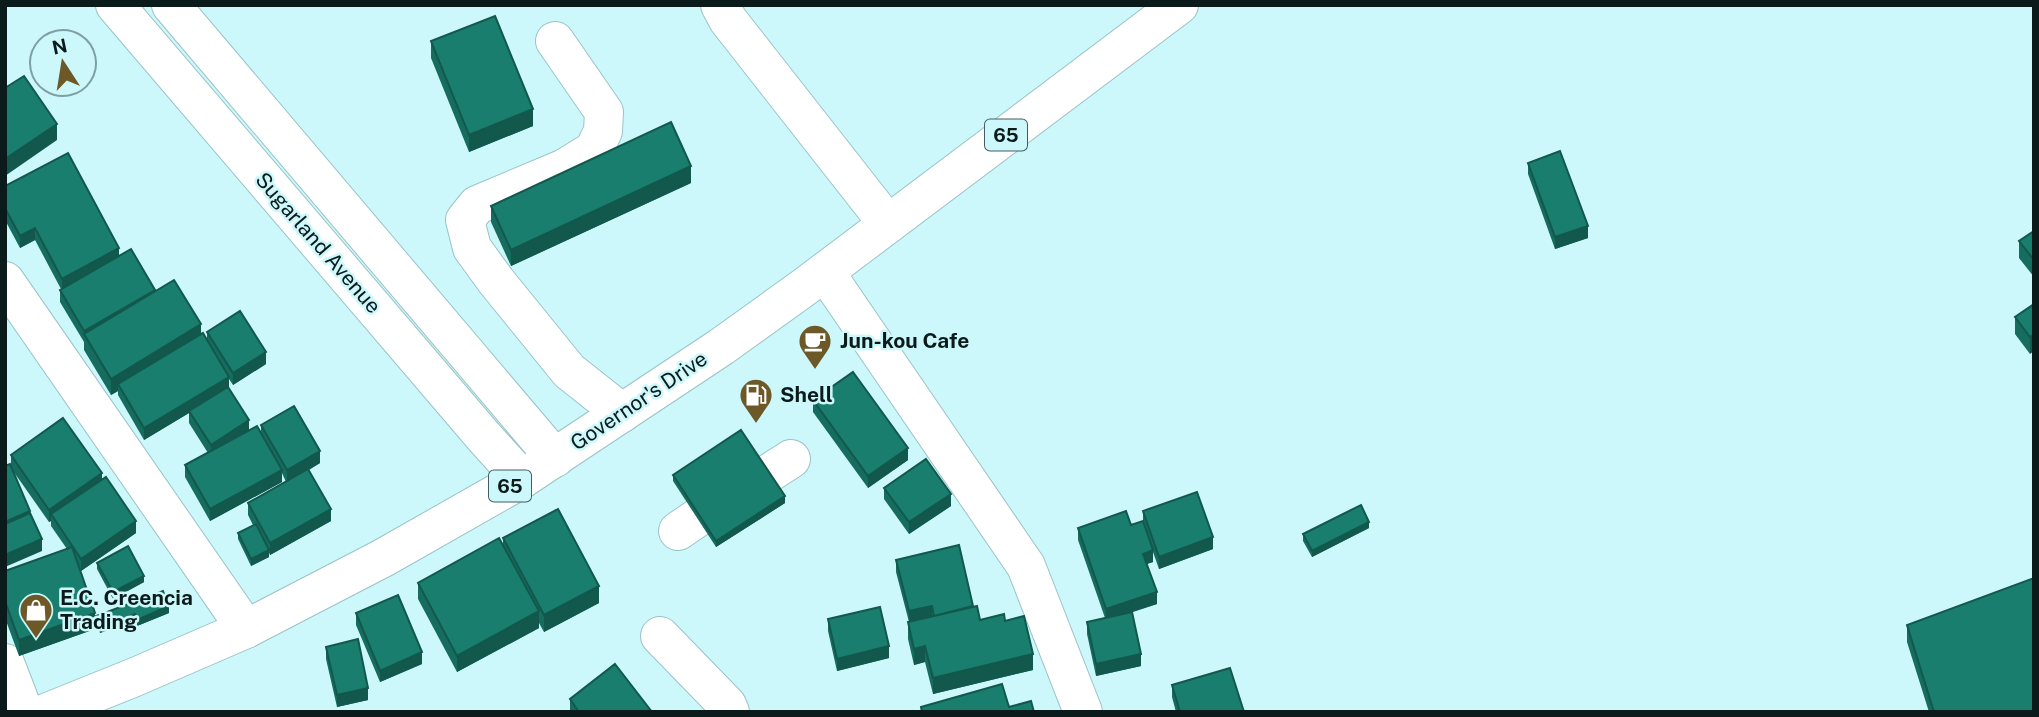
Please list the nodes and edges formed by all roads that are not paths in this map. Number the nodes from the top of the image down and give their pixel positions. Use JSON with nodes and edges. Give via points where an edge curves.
{"nodes":[{"id":1,"x":115,"y":5,"type":"edge"},
{"id":2,"x":171,"y":5,"type":"edge"},
{"id":3,"x":720,"y":5,"type":"edge"},
{"id":4,"x":1179,"y":5,"type":"edge"},
{"id":5,"x":1153,"y":18,"type":"edge"},
{"id":6,"x":555,"y":41,"type":"dead end"},
{"id":7,"x":888,"y":223,"type":"junction"},
{"id":8,"x":825,"y":272,"type":"junction"},
{"id":9,"x":5,"y":281,"type":"edge"},
{"id":10,"x":468,"y":356,"type":"junction"},
{"id":11,"x":436,"y":382,"type":"junction"},
{"id":12,"x":622,"y":413,"type":"junction"},
{"id":13,"x":555,"y":458,"type":"junction"},
{"id":14,"x":522,"y":478,"type":"junction"},
{"id":15,"x":246,"y":629,"type":"junction"},
{"id":16,"x":660,"y":636,"type":"dead end"},
{"id":17,"x":5,"y":663,"type":"edge"},
{"id":18,"x":24,"y":712,"type":"edge"},
{"id":19,"x":48,"y":712,"type":"edge"},
{"id":20,"x":730,"y":712,"type":"edge"},
{"id":21,"x":1083,"y":712,"type":"edge"}],
"edges":[{"from":1,"to":11,"type":"street","name":"Sugarland Avenue"},
{"from":2,"to":10,"type":"street","name":"Sugarland Avenue"},
{"from":3,"to":7,"type":"street"},
{"from":4,"to":5,"type":"street","name":"Governor's Drive","number":"65"},
{"from":5,"to":7,"type":"street","name":"Governor's Drive","number":"65","via":[[1081,80]]},
{"from":6,"to":12,"type":"street","via":[[604,112],[603,131],[594,150],[565,168],[477,205],[465,220],[472,248],[569,371]]},
{"from":7,"to":8,"type":"street","name":"Governor's Drive","number":"65"},
{"from":8,"to":12,"type":"street","name":"Governor's Drive","number":"65"},
{"from":8,"to":21,"type":"street","via":[[1026,566]]},
{"from":9,"to":15,"type":"street"},
{"from":10,"to":11,"type":"street"},
{"from":10,"to":13,"type":"street","name":"Sugarland Avenue"},
{"from":11,"to":14,"type":"street","name":"Sugarland Avenue"},
{"from":12,"to":13,"type":"street","name":"Governor's Drive","number":"65"},
{"from":13,"to":14,"type":"street","name":"Governor's Drive","number":"65"},
{"from":14,"to":15,"type":"street","name":"Governor's Drive","number":"65"},
{"from":15,"to":19,"type":"street","name":"Governor's Drive","number":"65"},
{"from":16,"to":20,"type":"street"},
{"from":17,"to":18,"type":"street"}]}
